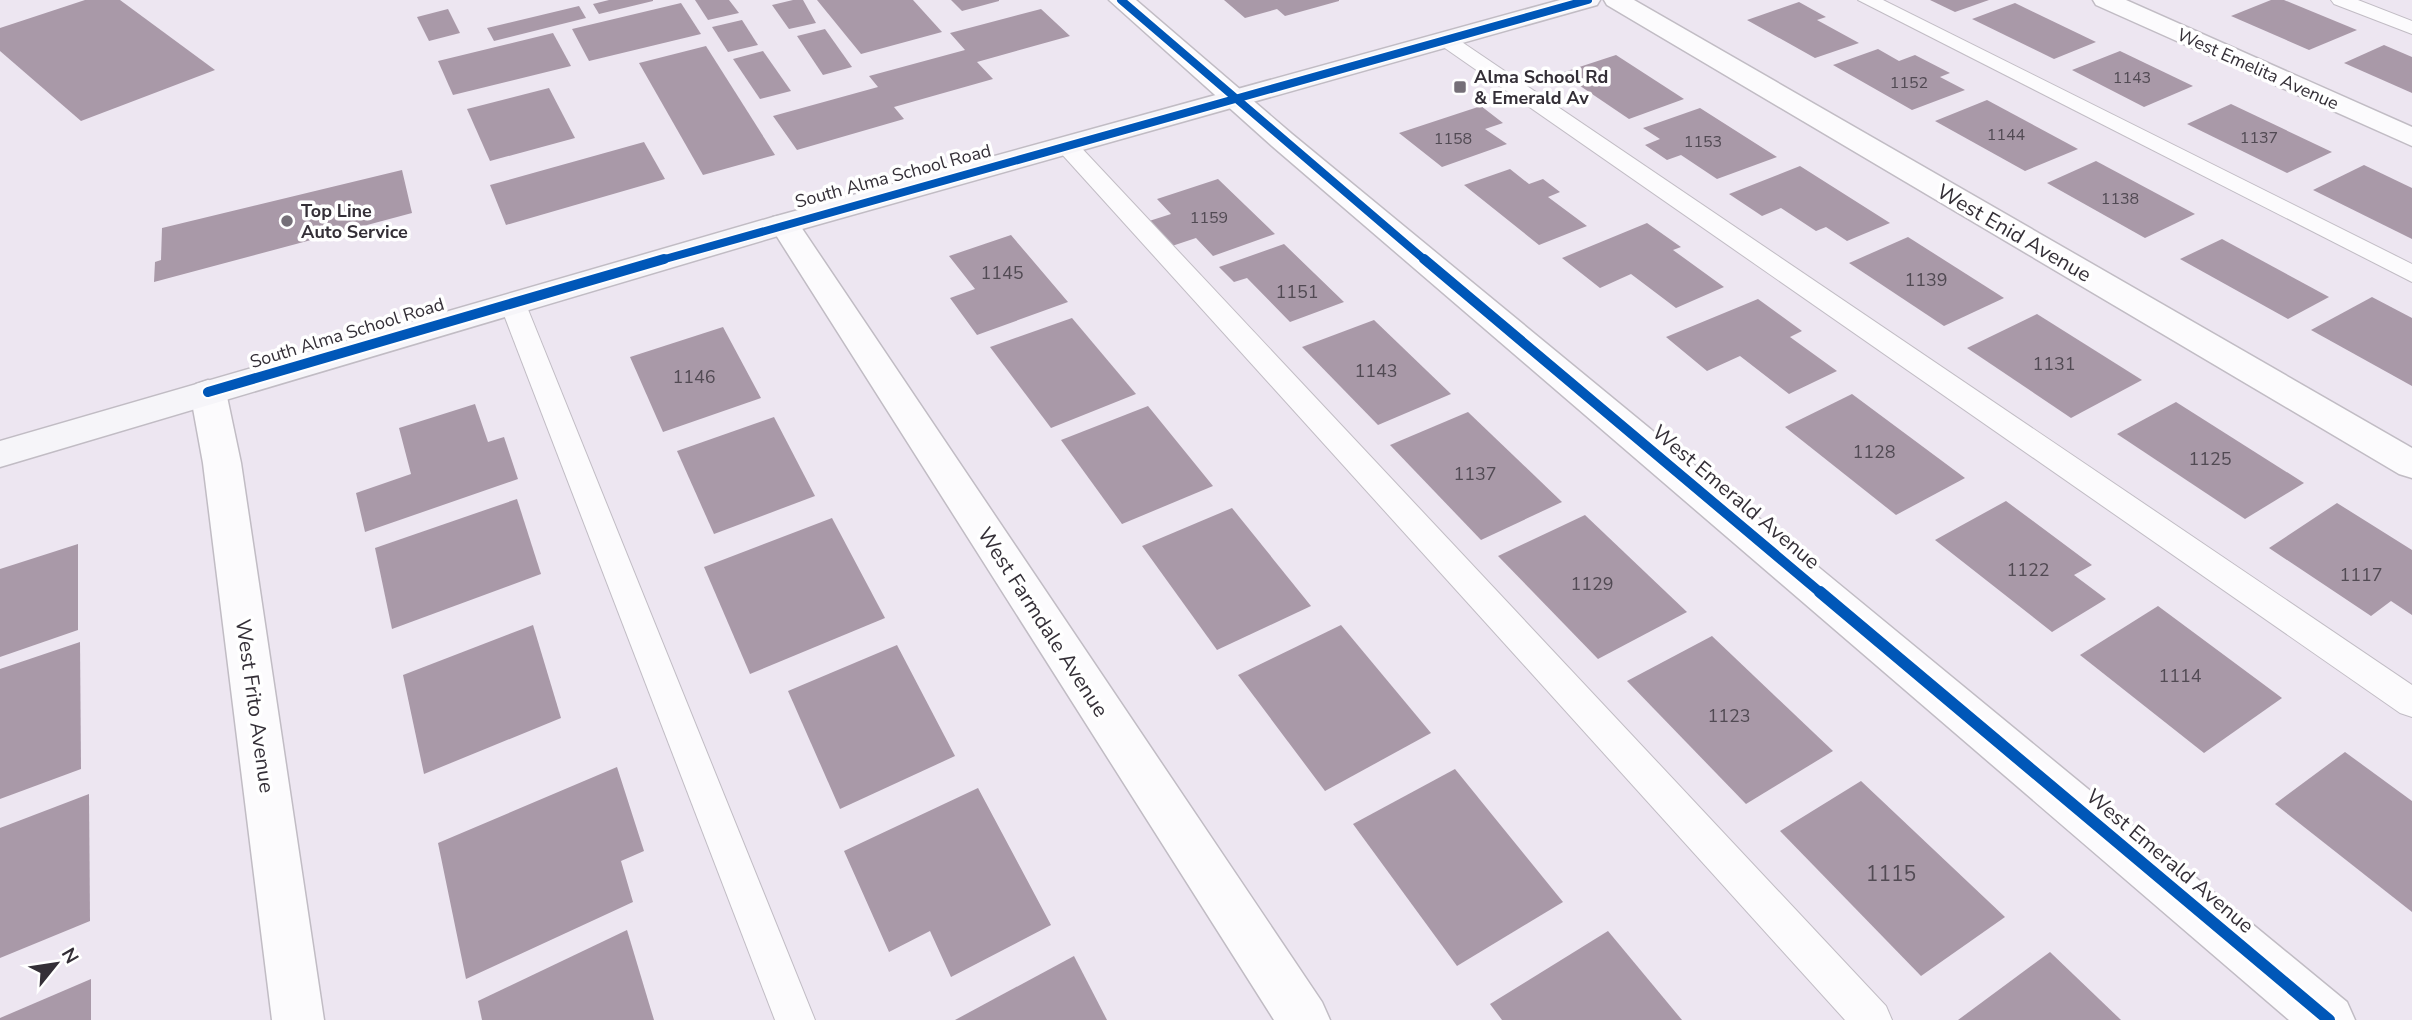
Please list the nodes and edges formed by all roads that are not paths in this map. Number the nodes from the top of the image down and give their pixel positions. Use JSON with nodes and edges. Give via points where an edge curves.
{"nodes":[{"id":1,"x":1121,"y":0,"type":"edge"},
{"id":2,"x":1616,"y":0,"type":"edge"},
{"id":3,"x":1868,"y":0,"type":"edge"},
{"id":4,"x":2105,"y":0,"type":"edge"},
{"id":5,"x":2341,"y":0,"type":"edge"},
{"id":6,"x":1575,"y":2,"type":"edge"},
{"id":7,"x":2412,"y":28,"type":"edge"},
{"id":8,"x":1446,"y":40,"type":"junction"},
{"id":9,"x":1234,"y":99,"type":"junction"},
{"id":10,"x":2412,"y":137,"type":"edge"},
{"id":11,"x":1067,"y":146,"type":"junction"},
{"id":12,"x":784,"y":224,"type":"junction"},
{"id":13,"x":2412,"y":274,"type":"edge"},
{"id":14,"x":512,"y":302,"type":"junction"},
{"id":15,"x":208,"y":392,"type":"junction"},
{"id":16,"x":0,"y":454,"type":"edge"},
{"id":17,"x":2412,"y":465,"type":"edge"},
{"id":18,"x":2412,"y":703,"type":"edge"},
{"id":19,"x":298,"y":1020,"type":"edge"},
{"id":20,"x":795,"y":1020,"type":"edge"},
{"id":21,"x":1304,"y":1020,"type":"edge"},
{"id":22,"x":1872,"y":1020,"type":"edge"},
{"id":23,"x":2329,"y":1020,"type":"edge"}],
"edges":[{"from":1,"to":9,"type":"street","name":"West Emerald Avenue"},
{"from":2,"to":17,"type":"street","name":"West Enid Avenue"},
{"from":3,"to":13,"type":"lane"},
{"from":4,"to":10,"type":"street","name":"West Emelita Avenue"},
{"from":5,"to":7,"type":"lane"},
{"from":6,"to":8,"type":"main road","name":"South Alma School Road"},
{"from":8,"to":9,"type":"main road","name":"South Alma School Road"},
{"from":8,"to":18,"type":"lane"},
{"from":9,"to":11,"type":"main road","name":"South Alma School Road"},
{"from":9,"to":23,"type":"street","name":"West Emerald Avenue"},
{"from":11,"to":12,"type":"main road","name":"South Alma School Road"},
{"from":11,"to":22,"type":"lane"},
{"from":12,"to":14,"type":"main road","name":"South Alma School Road"},
{"from":12,"to":21,"type":"street","name":"West Farmdale Avenue"},
{"from":14,"to":15,"type":"main road","name":"South Alma School Road"},
{"from":14,"to":20,"type":"lane"},
{"from":15,"to":16,"type":"main road","name":"South Alma School Road"},
{"from":15,"to":19,"type":"street","name":"West Frito Avenue","via":[[222,463]]}]}
